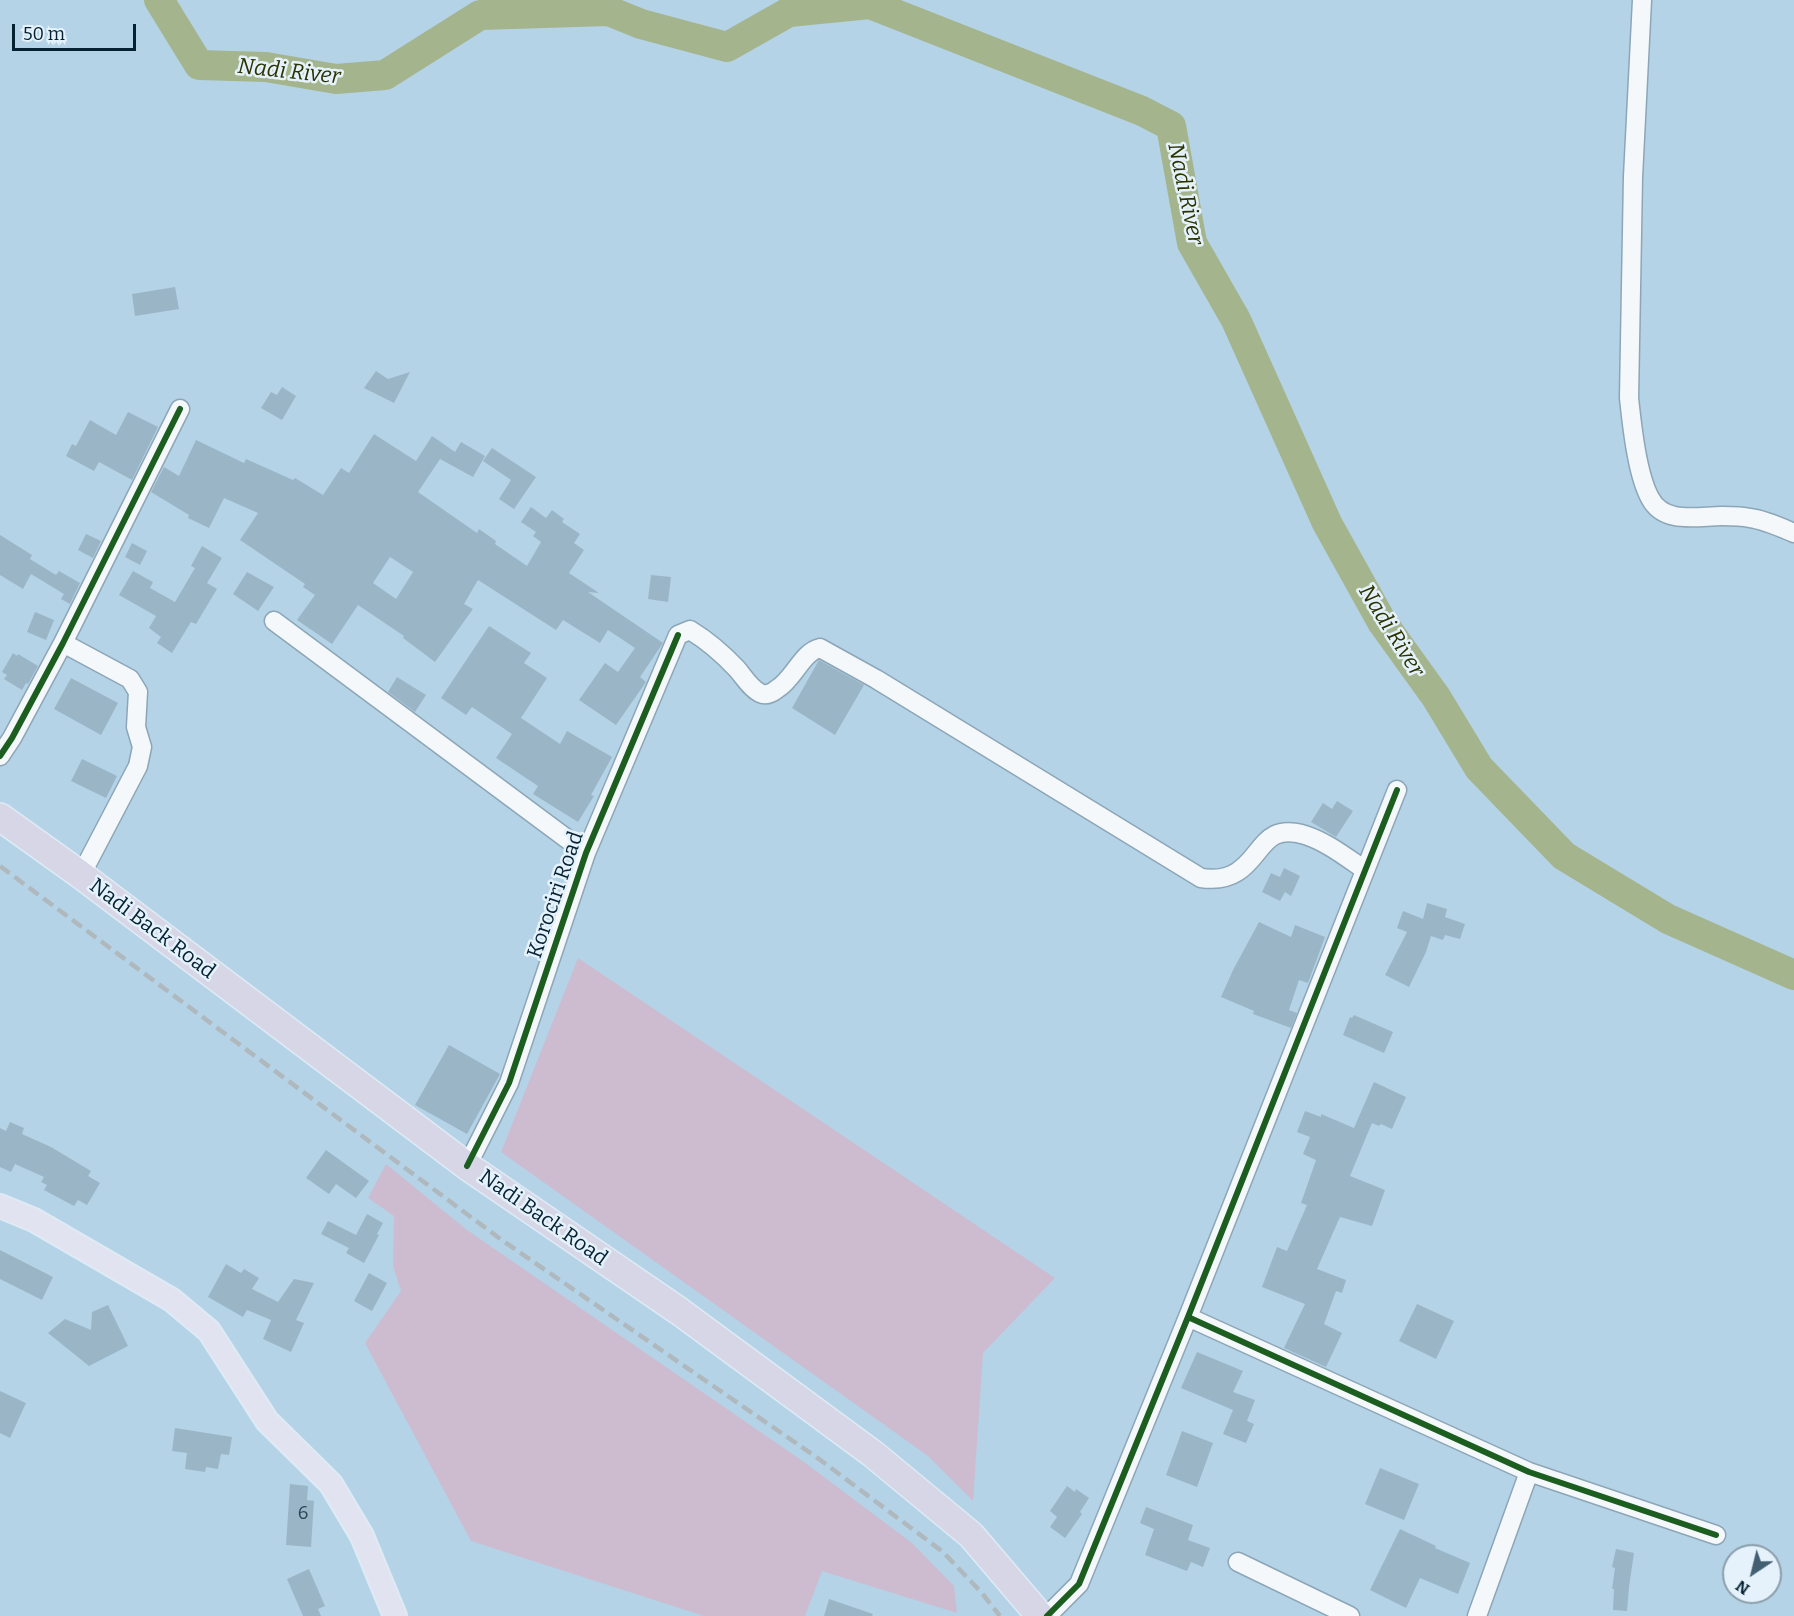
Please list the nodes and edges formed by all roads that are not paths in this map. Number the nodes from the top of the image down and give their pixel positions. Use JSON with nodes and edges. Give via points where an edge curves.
{"nodes":[{"id":1,"x":1642,"y":0,"type":"edge"},
{"id":2,"x":180,"y":409,"type":"dead end"},
{"id":3,"x":1794,"y":533,"type":"edge"},
{"id":4,"x":274,"y":621,"type":"dead end"},
{"id":5,"x":63,"y":644,"type":"junction"},
{"id":6,"x":0,"y":756,"type":"edge"},
{"id":7,"x":1397,"y":789,"type":"dead end"},
{"id":8,"x":0,"y":817,"type":"edge"},
{"id":9,"x":586,"y":853,"type":"junction"},
{"id":10,"x":1365,"y":870,"type":"junction"},
{"id":11,"x":81,"y":876,"type":"junction"},
{"id":12,"x":467,"y":1166,"type":"junction"},
{"id":13,"x":0,"y":1206,"type":"edge"},
{"id":14,"x":1188,"y":1317,"type":"junction"},
{"id":15,"x":1529,"y":1472,"type":"junction"},
{"id":16,"x":1716,"y":1535,"type":"dead end"},
{"id":17,"x":1238,"y":1562,"type":"dead end"},
{"id":18,"x":395,"y":1616,"type":"edge"},
{"id":19,"x":1040,"y":1616,"type":"edge"},
{"id":20,"x":1047,"y":1616,"type":"edge"},
{"id":21,"x":1350,"y":1616,"type":"edge"},
{"id":22,"x":1477,"y":1616,"type":"edge"}],
"edges":[{"from":1,"to":3,"type":"street","via":[[1629,398],[1644,483],[1650,500],[1668,514],[1688,518],[1751,518]]},
{"from":2,"to":5,"type":"street"},
{"from":4,"to":9,"type":"street"},
{"from":5,"to":6,"type":"street"},
{"from":5,"to":11,"type":"street","via":[[130,679],[138,692],[136,728],[142,747],[138,766]]},
{"from":7,"to":10,"type":"street"},
{"from":8,"to":11,"type":"highway","name":"Nadi Back Road"},
{"from":9,"to":10,"type":"street","name":"Korociri Road","via":[[678,635],[690,630],[706,640],[760,693],[769,694],[780,688],[807,655],[820,648],[1201,878],[1225,877],[1238,871],[1263,844],[1288,832],[1337,851]]},
{"from":9,"to":12,"type":"street","name":"Korociri Road","via":[[509,1083]]},
{"from":10,"to":14,"type":"street"},
{"from":11,"to":12,"type":"highway","name":"Nadi Back Road"},
{"from":12,"to":19,"type":"highway","name":"Nadi Back Road","via":[[678,1311],[873,1454],[971,1535]]},
{"from":13,"to":18,"type":"main road","via":[[34,1220],[172,1300],[209,1331],[267,1421],[331,1484],[362,1536]]},
{"from":14,"to":15,"type":"street"},
{"from":14,"to":20,"type":"street","via":[[1079,1584]]},
{"from":15,"to":16,"type":"street"},
{"from":15,"to":22,"type":"street"},
{"from":17,"to":21,"type":"street"}]}
